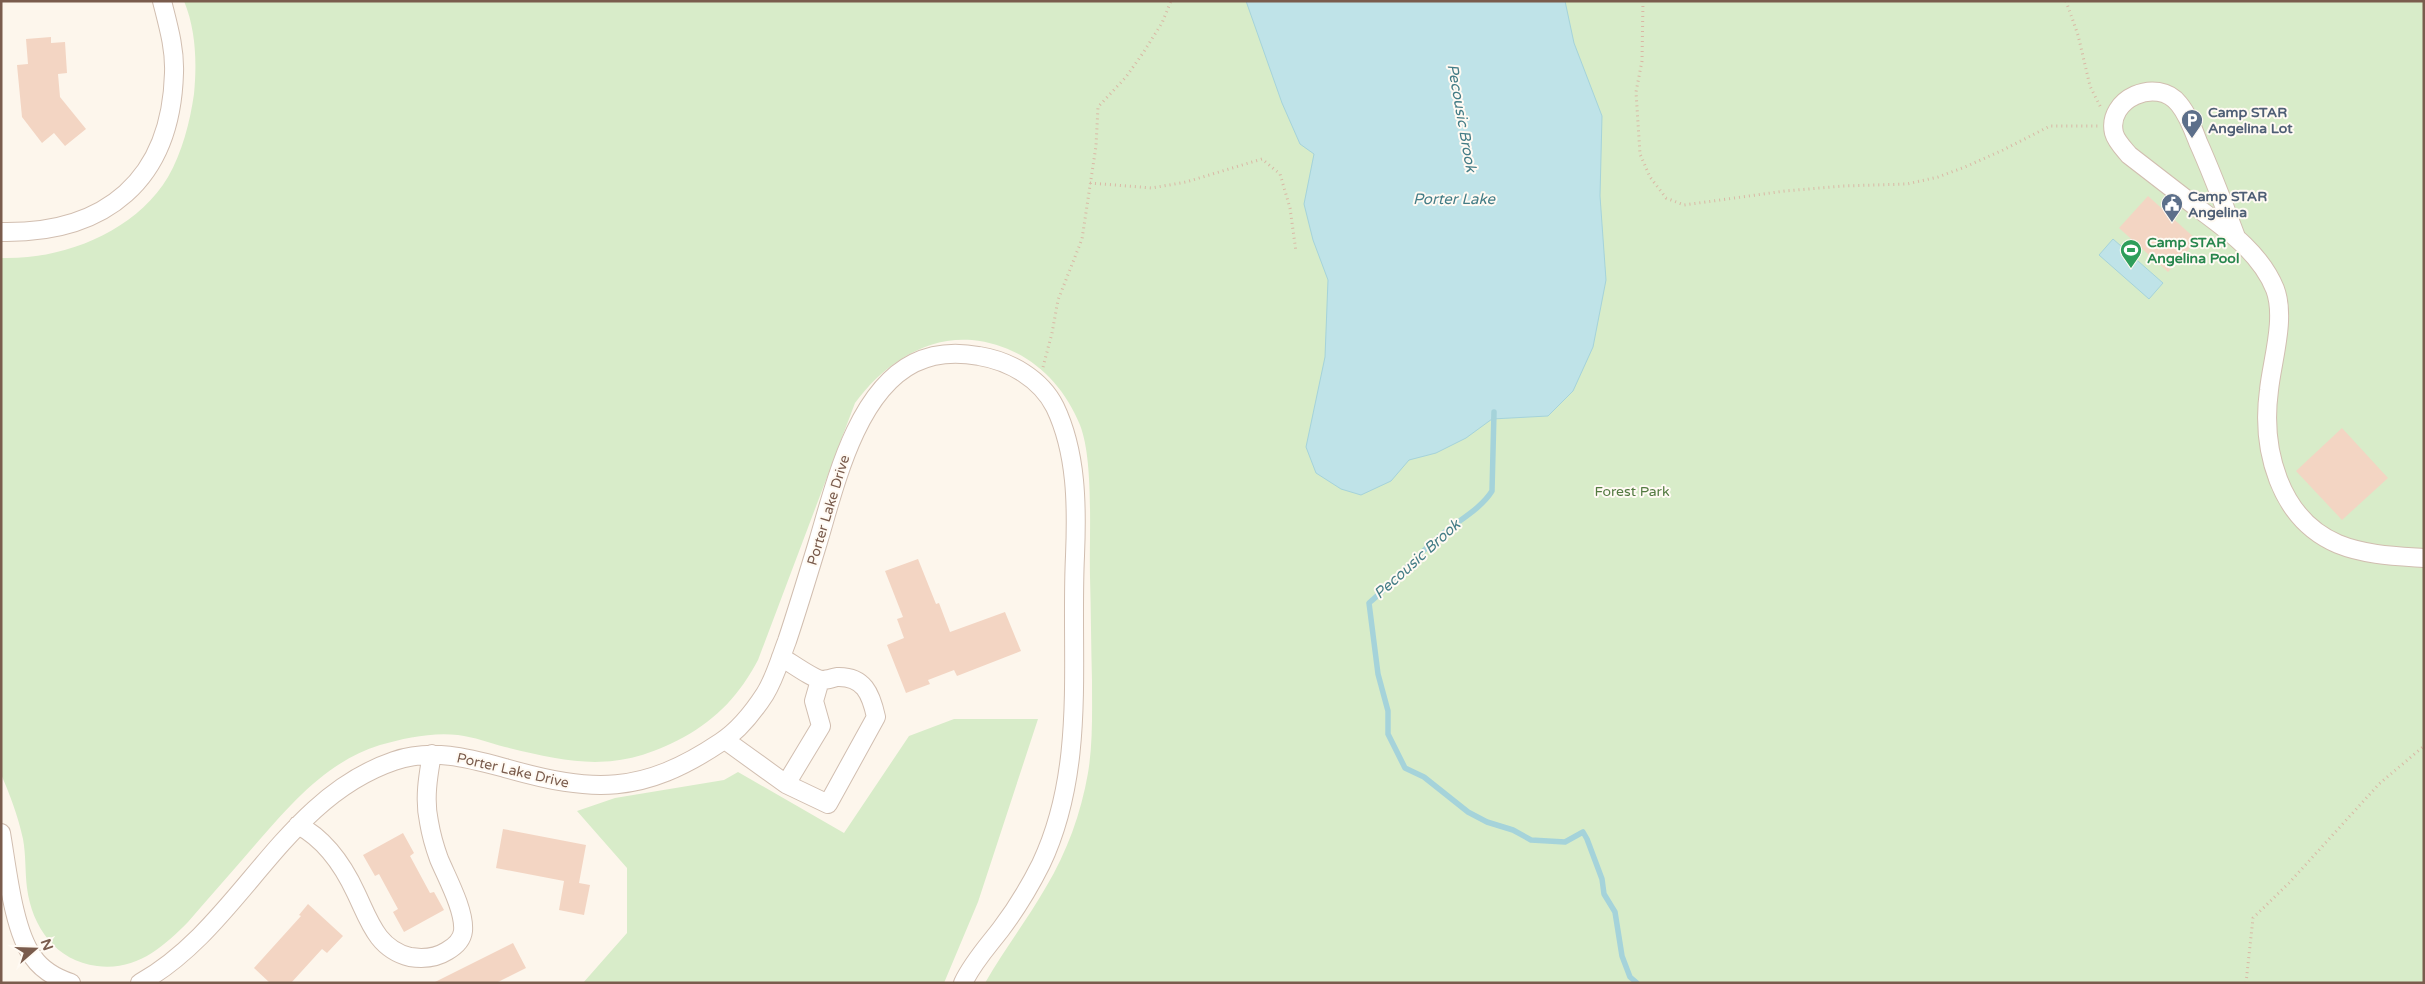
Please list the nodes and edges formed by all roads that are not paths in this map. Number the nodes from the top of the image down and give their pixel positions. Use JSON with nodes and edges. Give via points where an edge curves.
{"nodes":[{"id":1,"x":162,"y":1,"type":"edge"},
{"id":2,"x":1,"y":232,"type":"edge"},
{"id":3,"x":2236,"y":237,"type":"junction"},
{"id":4,"x":2424,"y":558,"type":"edge"},
{"id":5,"x":781,"y":657,"type":"junction"},
{"id":6,"x":820,"y":680,"type":"junction"},
{"id":7,"x":725,"y":740,"type":"junction"},
{"id":8,"x":432,"y":754,"type":"junction"},
{"id":9,"x":786,"y":784,"type":"junction"},
{"id":10,"x":298,"y":825,"type":"junction"},
{"id":11,"x":1,"y":833,"type":"edge"},
{"id":12,"x":8,"y":908,"type":"edge"},
{"id":13,"x":71,"y":983,"type":"edge"},
{"id":14,"x":140,"y":983,"type":"edge"},
{"id":15,"x":963,"y":983,"type":"edge"}],
"edges":[{"from":1,"to":2,"type":"street","via":[[171,33],[174,72],[164,134],[148,169],[127,194],[80,221],[33,231]]},
{"from":3,"to":3,"type":"street","via":[[2210,168],[2179,104],[2159,91],[2134,95],[2118,112],[2114,126],[2114,134],[2129,155]]},
{"from":3,"to":4,"type":"street","via":[[2258,260],[2276,290],[2279,322],[2266,426],[2272,468],[2289,501],[2315,532],[2340,544],[2380,554]]},
{"from":5,"to":6,"type":"street"},
{"from":5,"to":7,"type":"street","name":"Porter Lake Drive","via":[[765,695]]},
{"from":5,"to":15,"type":"street","name":"Porter Lake Drive","via":[[844,458],[857,428],[881,392],[916,362],[946,354],[994,359],[1024,373],[1038,384],[1056,409],[1068,446],[1074,486],[1075,690],[1066,786],[1056,826],[1031,882]]},
{"from":6,"to":9,"type":"street","via":[[814,701],[821,726]]},
{"from":6,"to":9,"type":"street","via":[[846,678],[866,688],[876,716],[828,804]]},
{"from":7,"to":8,"type":"street","name":"Porter Lake Drive","via":[[664,774],[626,784],[598,786],[544,779],[460,756]]},
{"from":7,"to":9,"type":"street"},
{"from":8,"to":10,"type":"street","name":"Porter Lake Drive","via":[[401,759],[371,770],[325,800]]},
{"from":8,"to":10,"type":"street","via":[[427,783],[428,821],[438,857],[462,917],[463,931],[455,946],[445,952],[422,958],[396,952],[390,947],[366,919],[356,894],[329,848],[313,833]]},
{"from":10,"to":14,"type":"street","name":"Porter Lake Drive","via":[[195,944]]},
{"from":11,"to":12,"type":"street"},
{"from":12,"to":13,"type":"street","via":[[32,956],[55,976]]}]}
